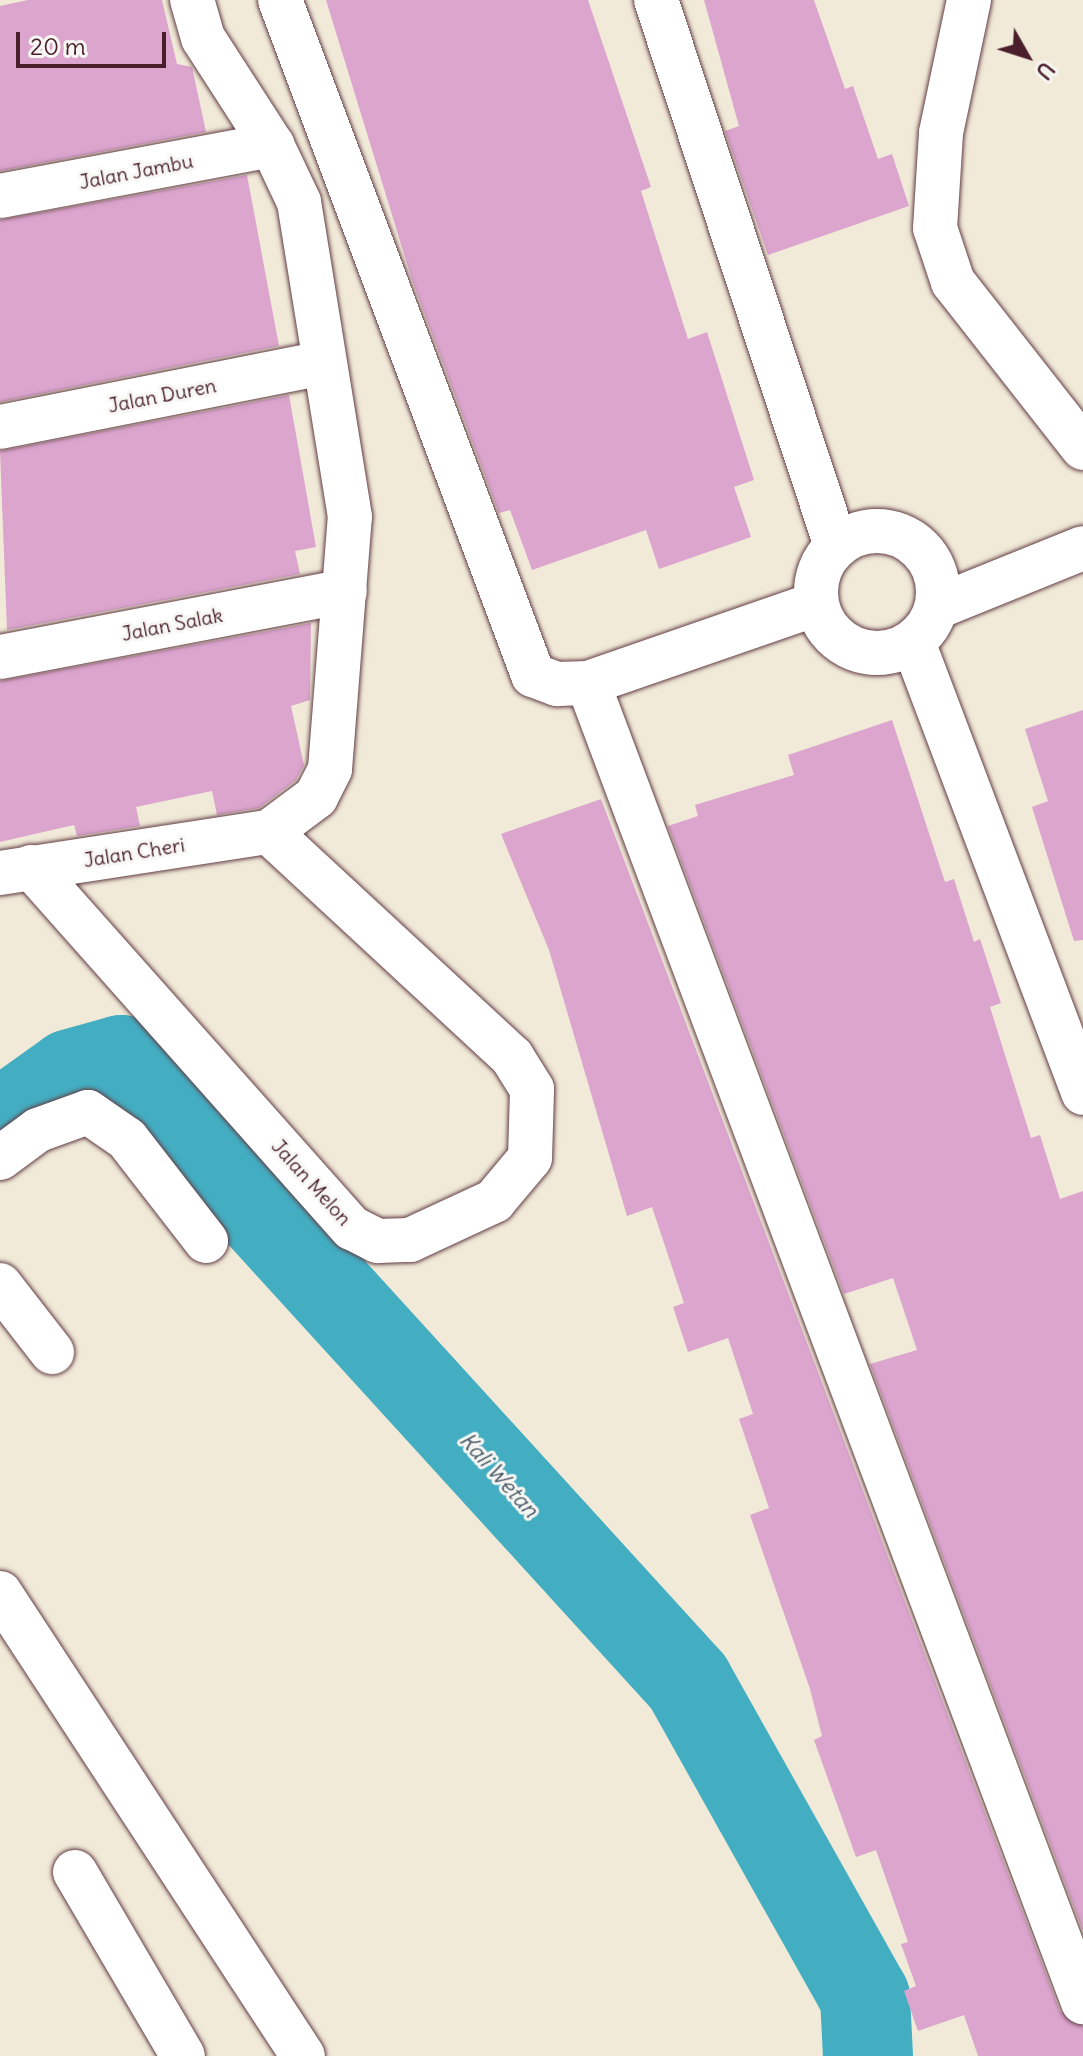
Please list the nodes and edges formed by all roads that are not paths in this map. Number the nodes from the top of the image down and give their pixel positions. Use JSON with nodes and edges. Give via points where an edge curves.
{"nodes":[{"id":1,"x":192,"y":0,"type":"edge"},
{"id":2,"x":280,"y":0,"type":"edge"},
{"id":3,"x":656,"y":0,"type":"edge"},
{"id":4,"x":969,"y":0,"type":"edge"},
{"id":5,"x":272,"y":145,"type":"junction"},
{"id":6,"x":0,"y":196,"type":"edge"},
{"id":7,"x":324,"y":363,"type":"junction"},
{"id":8,"x":0,"y":427,"type":"edge"},
{"id":9,"x":1083,"y":448,"type":"edge"},
{"id":10,"x":836,"y":546,"type":"junction"},
{"id":11,"x":1083,"y":548,"type":"edge"},
{"id":12,"x":345,"y":591,"type":"junction"},
{"id":13,"x":816,"y":604,"type":"junction"},
{"id":14,"x":937,"y":607,"type":"junction"},
{"id":15,"x":913,"y":642,"type":"junction"},
{"id":16,"x":0,"y":657,"type":"edge"},
{"id":17,"x":588,"y":683,"type":"junction"},
{"id":18,"x":269,"y":832,"type":"junction"},
{"id":19,"x":16,"y":870,"type":"edge"},
{"id":20,"x":1083,"y":1093,"type":"edge"},
{"id":21,"x":0,"y":1158,"type":"edge"},
{"id":22,"x":206,"y":1241,"type":"dead end"},
{"id":23,"x":0,"y":1285,"type":"edge"},
{"id":24,"x":52,"y":1352,"type":"dead end"},
{"id":25,"x":0,"y":1593,"type":"edge"},
{"id":26,"x":75,"y":1872,"type":"dead end"},
{"id":27,"x":1083,"y":2002,"type":"edge"},
{"id":28,"x":183,"y":2056,"type":"edge"},
{"id":29,"x":303,"y":2056,"type":"edge"}],
"edges":[{"from":1,"to":5,"type":"street","via":[[209,50]]},
{"from":2,"to":17,"type":"street","via":[[523,658],[533,675],[557,684]]},
{"from":3,"to":10,"type":"street"},
{"from":4,"to":9,"type":"street","via":[[941,133],[935,228],[953,282]]},
{"from":5,"to":6,"type":"street","name":"Jalan Jambu"},
{"from":5,"to":7,"type":"street","via":[[299,202]]},
{"from":7,"to":8,"type":"street","name":"Jalan Duren"},
{"from":7,"to":12,"type":"street","via":[[350,517]]},
{"from":10,"to":13,"type":"street","via":[[823,563]]},
{"from":10,"to":14,"type":"street","via":[[871,531],[909,539],[934,569]]},
{"from":11,"to":14,"type":"street"},
{"from":12,"to":16,"type":"street","name":"Jalan Salak"},
{"from":12,"to":18,"type":"street","via":[[330,769],[316,797]]},
{"from":13,"to":15,"type":"street","via":[[843,644],[866,653]]},
{"from":13,"to":17,"type":"street"},
{"from":14,"to":15,"type":"street"},
{"from":15,"to":20,"type":"street"},
{"from":17,"to":27,"type":"street"},
{"from":18,"to":19,"type":"street","name":"Jalan Cheri"},
{"from":18,"to":19,"type":"street","name":"Jalan Melon","via":[[512,1057],[532,1089],[530,1158],[494,1201],[410,1240],[378,1241],[352,1228]]},
{"from":21,"to":22,"type":"street","via":[[38,1130],[88,1112],[127,1139]]},
{"from":23,"to":24,"type":"street"},
{"from":25,"to":29,"type":"street"},
{"from":26,"to":28,"type":"street"}]}
